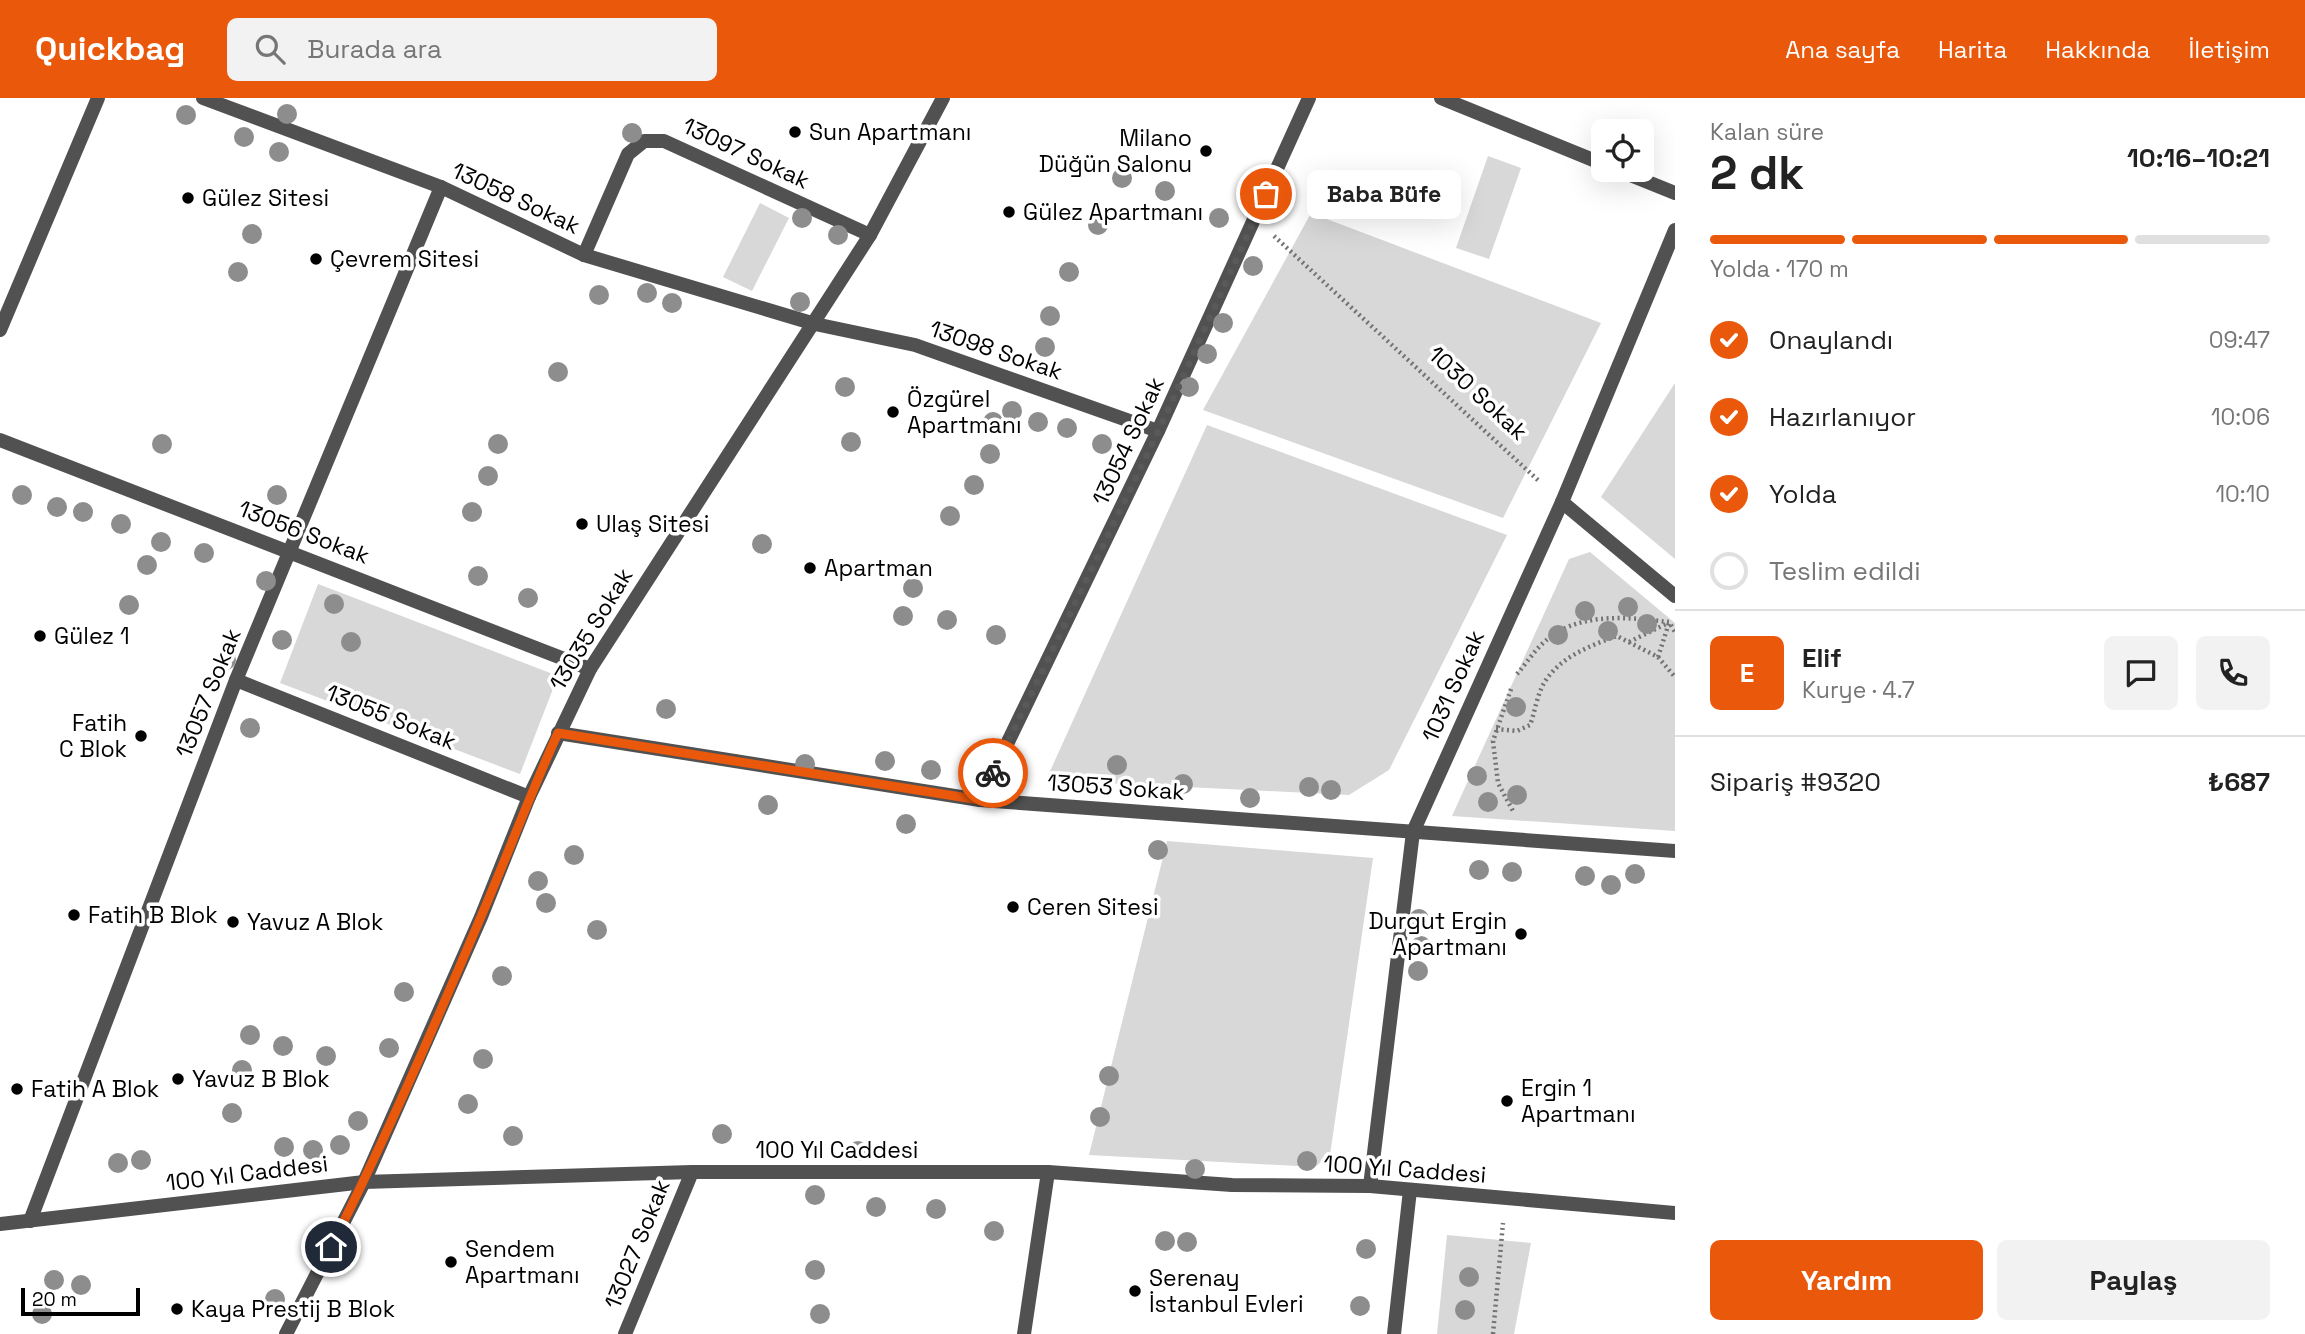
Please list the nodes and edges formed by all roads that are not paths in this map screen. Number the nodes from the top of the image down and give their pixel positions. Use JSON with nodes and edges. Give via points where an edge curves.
{"nodes":[{"id":1,"x":98,"y":98,"type":"edge"},
{"id":2,"x":203,"y":98,"type":"edge"},
{"id":3,"x":943,"y":98,"type":"edge"},
{"id":4,"x":1309,"y":98,"type":"edge"},
{"id":5,"x":1441,"y":98,"type":"edge"},
{"id":6,"x":1591,"y":159,"type":"edge"},
{"id":7,"x":1648,"y":182,"type":"edge"},
{"id":8,"x":441,"y":187,"type":"junction"},
{"id":9,"x":1675,"y":193,"type":"edge"},
{"id":10,"x":1675,"y":230,"type":"edge"},
{"id":11,"x":870,"y":235,"type":"junction"},
{"id":12,"x":584,"y":255,"type":"junction"},
{"id":13,"x":814,"y":324,"type":"junction"},
{"id":14,"x":0,"y":330,"type":"edge"},
{"id":15,"x":1158,"y":432,"type":"junction"},
{"id":16,"x":0,"y":440,"type":"edge"},
{"id":17,"x":1562,"y":502,"type":"junction"},
{"id":18,"x":291,"y":551,"type":"junction"},
{"id":19,"x":1675,"y":596,"type":"edge"},
{"id":20,"x":590,"y":668,"type":"junction"},
{"id":21,"x":236,"y":680,"type":"junction"},
{"id":22,"x":558,"y":733,"type":"junction"},
{"id":23,"x":529,"y":797,"type":"junction"},
{"id":24,"x":980,"y":800,"type":"junction"},
{"id":25,"x":1413,"y":832,"type":"junction"},
{"id":26,"x":1675,"y":850,"type":"edge"},
{"id":27,"x":692,"y":1172,"type":"junction"},
{"id":28,"x":1048,"y":1172,"type":"junction"},
{"id":29,"x":364,"y":1182,"type":"junction"},
{"id":30,"x":1370,"y":1186,"type":"junction"},
{"id":31,"x":1410,"y":1190,"type":"junction"},
{"id":32,"x":1675,"y":1213,"type":"edge"},
{"id":33,"x":30,"y":1221,"type":"junction"},
{"id":34,"x":0,"y":1224,"type":"edge"},
{"id":35,"x":286,"y":1334,"type":"edge"},
{"id":36,"x":625,"y":1334,"type":"edge"},
{"id":37,"x":1024,"y":1334,"type":"edge"},
{"id":38,"x":1394,"y":1334,"type":"edge"}],
"edges":[{"from":1,"to":14,"type":"street"},
{"from":2,"to":8,"type":"street","name":"13058 Sokak"},
{"from":3,"to":11,"type":"street","name":"13035 Sokak"},
{"from":4,"to":15,"type":"street","name":"13054 Sokak"},
{"from":5,"to":6,"type":"street"},
{"from":7,"to":9,"type":"street"},
{"from":8,"to":12,"type":"street","name":"13058 Sokak"},
{"from":8,"to":18,"type":"street","name":"13057 Sokak"},
{"from":10,"to":17,"type":"street","name":"1031 Sokak"},
{"from":11,"to":12,"type":"street","name":"13097 Sokak","via":[[664,141],[644,141],[628,154]]},
{"from":11,"to":13,"type":"street","name":"13035 Sokak"},
{"from":12,"to":13,"type":"street","name":"13058 Sokak"},
{"from":13,"to":15,"type":"street","name":"13098 Sokak","via":[[915,345]]},
{"from":13,"to":20,"type":"street","name":"13035 Sokak"},
{"from":15,"to":24,"type":"street","name":"13054 Sokak"},
{"from":16,"to":18,"type":"street","name":"13056 Sokak"},
{"from":17,"to":19,"type":"street"},
{"from":17,"to":25,"type":"street","name":"1031 Sokak"},
{"from":18,"to":20,"type":"street","name":"13056 Sokak"},
{"from":18,"to":21,"type":"street","name":"13057 Sokak"},
{"from":20,"to":22,"type":"street","name":"13035 Sokak"},
{"from":21,"to":23,"type":"street","name":"13055 Sokak"},
{"from":21,"to":33,"type":"street","name":"13057 Sokak"},
{"from":22,"to":23,"type":"street","name":"13035 Sokak"},
{"from":22,"to":24,"type":"street","name":"13053 Sokak"},
{"from":23,"to":29,"type":"street","name":"13035 Sokak"},
{"from":24,"to":25,"type":"street","name":"13053 Sokak"},
{"from":25,"to":26,"type":"street","name":"13053 Sokak"},
{"from":25,"to":30,"type":"street","name":"1031 Sokak"},
{"from":27,"to":28,"type":"street","name":"100 Yıl Caddesi"},
{"from":27,"to":29,"type":"street","name":"100 Yıl Caddesi"},
{"from":27,"to":36,"type":"street","name":"13027 Sokak"},
{"from":28,"to":30,"type":"street","name":"100 Yıl Caddesi","via":[[1232,1185]]},
{"from":28,"to":37,"type":"street"},
{"from":29,"to":33,"type":"street","name":"100 Yıl Caddesi"},
{"from":29,"to":35,"type":"street","name":"13035 Sokak"},
{"from":30,"to":31,"type":"street","name":"100 Yıl Caddesi"},
{"from":31,"to":32,"type":"street","name":"100 Yıl Caddesi"},
{"from":31,"to":38,"type":"street"},
{"from":33,"to":34,"type":"street","name":"100 Yıl Caddesi"}]}
